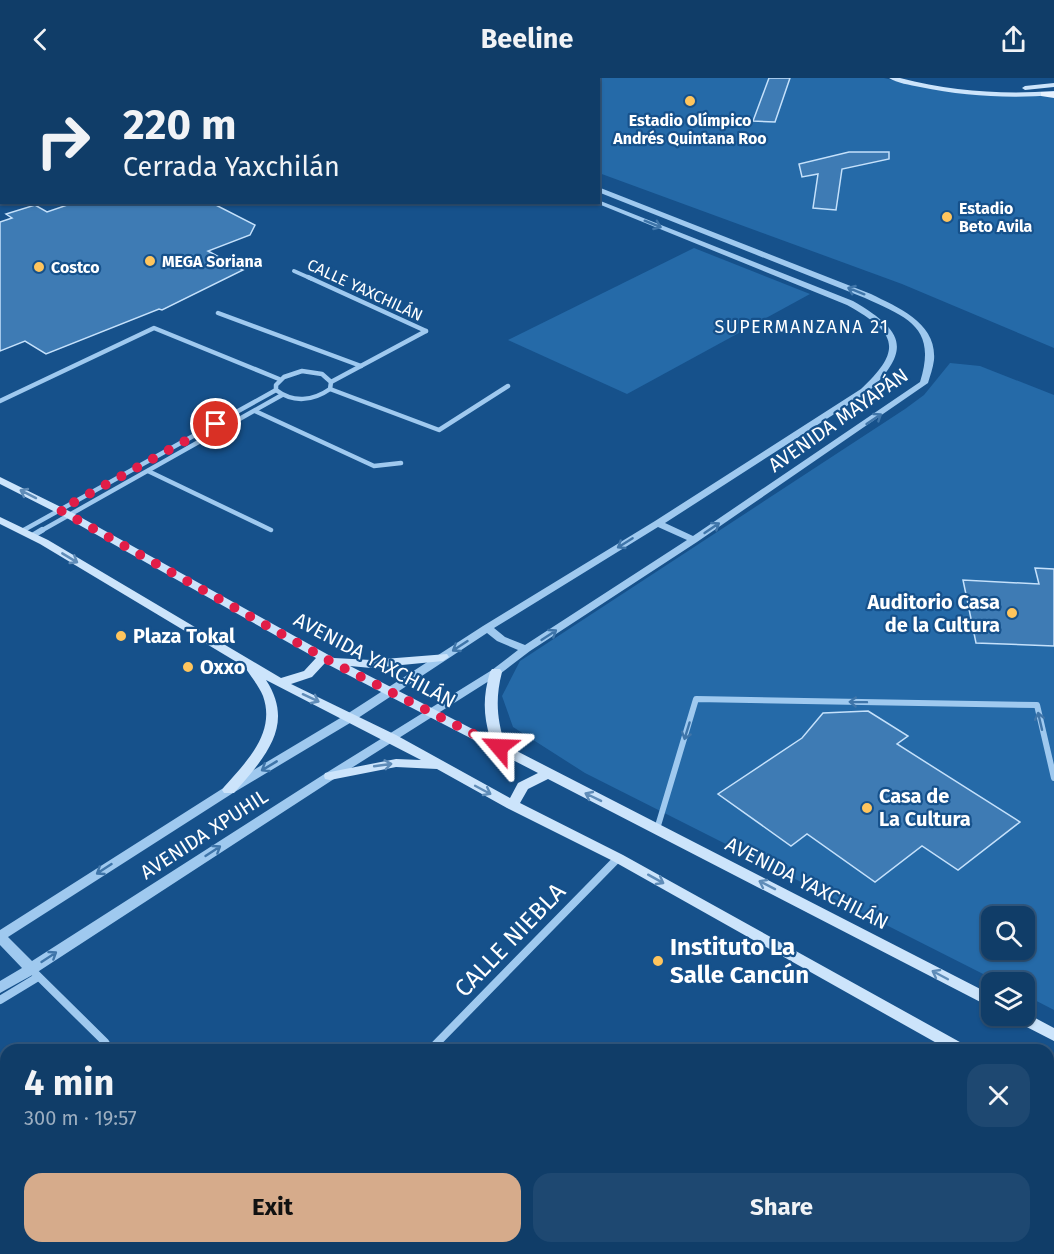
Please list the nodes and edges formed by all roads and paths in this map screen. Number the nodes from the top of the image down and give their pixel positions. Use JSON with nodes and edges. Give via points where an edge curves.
{"nodes":[{"id":1,"x":892,"y":78,"type":"edge"},
{"id":2,"x":930,"y":78,"type":"edge"},
{"id":3,"x":1054,"y":85,"type":"edge"},
{"id":4,"x":1003,"y":87,"type":"junction"},
{"id":5,"x":1044,"y":94,"type":"joint"},
{"id":6,"x":1054,"y":94,"type":"edge"},
{"id":7,"x":1007,"y":95,"type":"junction"},
{"id":8,"x":600,"y":190,"type":"edge"},
{"id":9,"x":600,"y":203,"type":"edge"},
{"id":10,"x":294,"y":271,"type":"dead end"},
{"id":11,"x":218,"y":314,"type":"dead end"},
{"id":12,"x":361,"y":366,"type":"junction"},
{"id":13,"x":279,"y":379,"type":"junction"},
{"id":14,"x":331,"y":382,"type":"junction"},
{"id":15,"x":508,"y":386,"type":"dead end"},
{"id":16,"x":330,"y":389,"type":"junction"},
{"id":17,"x":276,"y":390,"type":"junction"},
{"id":18,"x":282,"y":395,"type":"junction"},
{"id":19,"x":0,"y":400,"type":"edge"},
{"id":20,"x":255,"y":411,"type":"junction"},
{"id":21,"x":401,"y":463,"type":"dead end"},
{"id":22,"x":148,"y":471,"type":"junction"},
{"id":23,"x":0,"y":480,"type":"edge"},
{"id":24,"x":65,"y":513,"type":"junction"},
{"id":25,"x":0,"y":520,"type":"edge"},
{"id":26,"x":658,"y":523,"type":"junction"},
{"id":27,"x":271,"y":530,"type":"dead end"},
{"id":28,"x":27,"y":534,"type":"junction"},
{"id":29,"x":694,"y":540,"type":"junction"},
{"id":30,"x":487,"y":628,"type":"junction"},
{"id":31,"x":526,"y":649,"type":"junction"},
{"id":32,"x":443,"y":657,"type":"junction"},
{"id":33,"x":325,"y":659,"type":"junction"},
{"id":34,"x":248,"y":663,"type":"junction"},
{"id":35,"x":496,"y":672,"type":"junction"},
{"id":36,"x":280,"y":683,"type":"junction"},
{"id":37,"x":390,"y":691,"type":"junction"},
{"id":38,"x":430,"y":713,"type":"junction"},
{"id":39,"x":351,"y":717,"type":"junction"},
{"id":40,"x":392,"y":738,"type":"junction"},
{"id":41,"x":499,"y":747,"type":"junction"},
{"id":42,"x":437,"y":765,"type":"junction"},
{"id":43,"x":547,"y":774,"type":"junction"},
{"id":44,"x":330,"y":776,"type":"junction"},
{"id":45,"x":1054,"y":778,"type":"edge"},
{"id":46,"x":229,"y":790,"type":"junction"},
{"id":47,"x":512,"y":805,"type":"junction"},
{"id":48,"x":657,"y":829,"type":"junction"},
{"id":49,"x":618,"y":858,"type":"junction"},
{"id":50,"x":0,"y":936,"type":"edge"},
{"id":51,"x":34,"y":973,"type":"junction"},
{"id":52,"x":0,"y":988,"type":"edge"},
{"id":53,"x":981,"y":996,"type":"edge"},
{"id":54,"x":0,"y":1000,"type":"edge"},
{"id":55,"x":1035,"y":1025,"type":"edge"},
{"id":56,"x":1054,"y":1035,"type":"edge"},
{"id":57,"x":106,"y":1044,"type":"edge"},
{"id":58,"x":436,"y":1044,"type":"edge"},
{"id":59,"x":951,"y":1044,"type":"edge"}],
"edges":[{"from":1,"to":7,"type":"main road","via":[[964,92]]},
{"from":2,"to":4,"type":"main road"},
{"from":3,"to":4,"type":"main road"},
{"from":4,"to":7,"type":"main road"},
{"from":5,"to":6,"type":"main road"},
{"from":5,"to":7,"type":"main road"},
{"from":29,"to":8,"type":"street","name":"AVENIDA MAYAPÁN","one_way":true,"via":[[924,383],[931,359],[928,337],[903,312],[868,296]]},
{"from":9,"to":26,"type":"street","name":"AVENIDA MAYAPÁN","one_way":true,"via":[[850,303],[880,321],[892,337],[892,356],[884,373],[864,391]]},
{"from":10,"to":12,"type":"street","name":"CALLE YAXCHILÁN","via":[[426,331]]},
{"from":11,"to":12,"type":"street"},
{"from":12,"to":14,"type":"street"},
{"from":13,"to":14,"type":"street","via":[[289,374],[316,372]]},
{"from":13,"to":17,"type":"street"},
{"from":13,"to":19,"type":"street","via":[[154,328]]},
{"from":14,"to":16,"type":"street"},
{"from":15,"to":16,"type":"street","via":[[439,430]]},
{"from":16,"to":18,"type":"street","via":[[314,398]]},
{"from":17,"to":18,"type":"street"},
{"from":17,"to":24,"type":"street"},
{"from":18,"to":20,"type":"street"},
{"from":20,"to":21,"type":"street","via":[[374,466]]},
{"from":20,"to":22,"type":"street"},
{"from":22,"to":24,"type":"street"},
{"from":22,"to":27,"type":"street"},
{"from":24,"to":23,"type":"main road","name":"AVENIDA YAXCHILÁN","one_way":true},
{"from":24,"to":28,"type":"street"},
{"from":24,"to":28,"type":"street"},
{"from":24,"to":33,"type":"main road","name":"AVENIDA YAXCHILÁN"},
{"from":25,"to":28,"type":"main road"},
{"from":26,"to":29,"type":"street"},
{"from":26,"to":30,"type":"street","name":"AVENIDA MAYAPÁN","one_way":true},
{"from":28,"to":34,"type":"main road","one_way":true},
{"from":31,"to":29,"type":"street","name":"AVENIDA MAYAPÁN","one_way":true},
{"from":30,"to":31,"type":"street","via":[[501,639]]},
{"from":30,"to":32,"type":"street","name":"AVENIDA MAYAPÁN","one_way":true},
{"from":31,"to":35,"type":"street","name":"AVENIDA MAYAPÁN"},
{"from":32,"to":33,"type":"main road","via":[[371,664]]},
{"from":32,"to":37,"type":"street","name":"AVENIDA MAYAPÁN"},
{"from":33,"to":36,"type":"main road","via":[[308,674]]},
{"from":33,"to":37,"type":"main road","name":"AVENIDA YAXCHILÁN"},
{"from":34,"to":36,"type":"main road"},
{"from":34,"to":46,"type":"main road","via":[[270,698],[274,722],[264,749]]},
{"from":35,"to":38,"type":"street","name":"AVENIDA MAYAPÁN"},
{"from":35,"to":41,"type":"main road","via":[[489,696]]},
{"from":36,"to":39,"type":"main road","one_way":true},
{"from":37,"to":38,"type":"main road","name":"AVENIDA YAXCHILÁN"},
{"from":37,"to":39,"type":"street","name":"AVENIDA XPUHIL"},
{"from":38,"to":40,"type":"street","name":"AVENIDA XPUHIL"},
{"from":38,"to":41,"type":"main road","name":"AVENIDA YAXCHILÁN"},
{"from":39,"to":40,"type":"main road"},
{"from":39,"to":46,"type":"street","name":"AVENIDA XPUHIL","one_way":true},
{"from":40,"to":42,"type":"main road"},
{"from":40,"to":44,"type":"street","name":"AVENIDA XPUHIL"},
{"from":41,"to":43,"type":"main road","name":"AVENIDA YAXCHILÁN"},
{"from":44,"to":42,"type":"main road","one_way":true,"via":[[396,763]]},
{"from":42,"to":47,"type":"main road","one_way":true},
{"from":43,"to":47,"type":"main road","via":[[523,786]]},
{"from":48,"to":43,"type":"main road","name":"AVENIDA YAXCHILÁN","one_way":true},
{"from":51,"to":44,"type":"street","name":"AVENIDA XPUHIL","one_way":true},
{"from":45,"to":48,"type":"street","one_way":true,"via":[[1037,705],[696,699]]},
{"from":46,"to":50,"type":"street","name":"AVENIDA XPUHIL","one_way":true},
{"from":47,"to":49,"type":"main road"},
{"from":53,"to":48,"type":"main road","name":"AVENIDA YAXCHILÁN","one_way":true},
{"from":49,"to":58,"type":"street","name":"CALLE NIEBLA"},
{"from":49,"to":59,"type":"main road","one_way":true},
{"from":50,"to":51,"type":"street"},
{"from":51,"to":52,"type":"street","name":"AVENIDA XPUHIL"},
{"from":51,"to":54,"type":"street"},
{"from":51,"to":57,"type":"street"},
{"from":55,"to":56,"type":"main road"}]}
